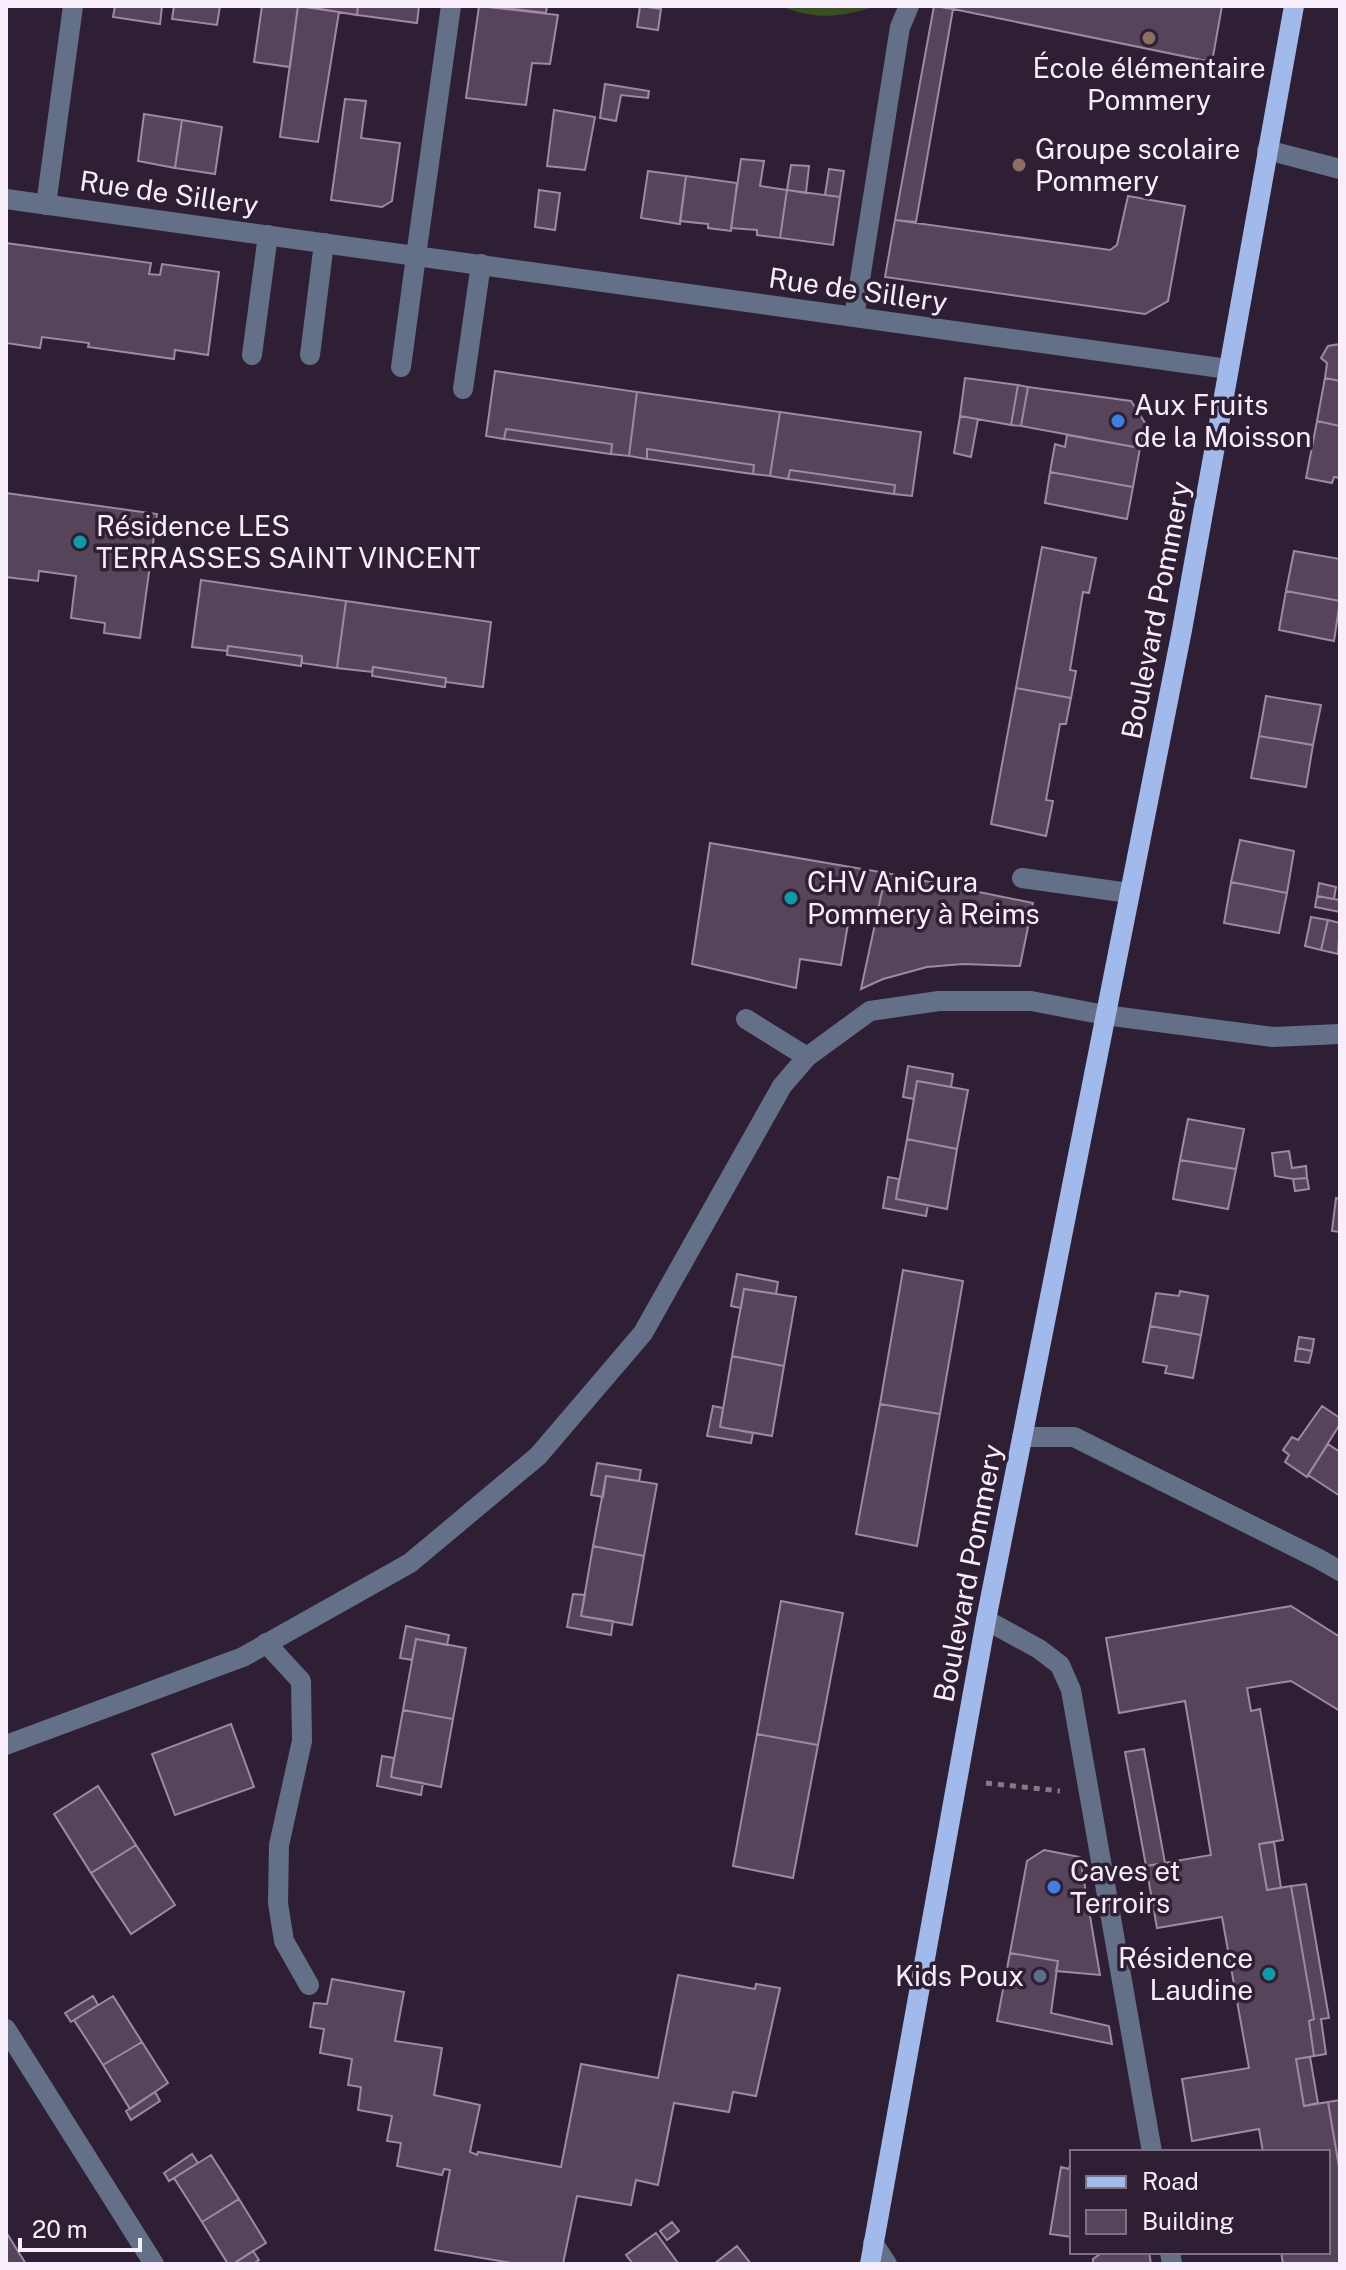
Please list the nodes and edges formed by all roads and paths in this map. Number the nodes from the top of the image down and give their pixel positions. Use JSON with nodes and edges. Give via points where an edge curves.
{"nodes":[{"id":1,"x":73,"y":6,"type":"edge"},
{"id":2,"x":451,"y":6,"type":"edge"},
{"id":3,"x":909,"y":6,"type":"edge"},
{"id":4,"x":1294,"y":6,"type":"edge"},
{"id":5,"x":1267,"y":150,"type":"junction"},
{"id":6,"x":1340,"y":169,"type":"edge"},
{"id":7,"x":6,"y":199,"type":"edge"},
{"id":8,"x":46,"y":205,"type":"junction"},
{"id":9,"x":268,"y":235,"type":"junction"},
{"id":10,"x":324,"y":243,"type":"junction"},
{"id":11,"x":416,"y":256,"type":"junction"},
{"id":12,"x":481,"y":264,"type":"junction"},
{"id":13,"x":854,"y":317,"type":"junction"},
{"id":14,"x":252,"y":355,"type":"dead end"},
{"id":15,"x":310,"y":355,"type":"dead end"},
{"id":16,"x":401,"y":367,"type":"dead end"},
{"id":17,"x":1228,"y":369,"type":"junction"},
{"id":18,"x":463,"y":389,"type":"dead end"},
{"id":19,"x":1022,"y":878,"type":"dead end"},
{"id":20,"x":1129,"y":893,"type":"junction"},
{"id":21,"x":1105,"y":1015,"type":"junction"},
{"id":22,"x":746,"y":1019,"type":"dead end"},
{"id":23,"x":1340,"y":1034,"type":"edge"},
{"id":24,"x":807,"y":1057,"type":"junction"},
{"id":25,"x":1022,"y":1437,"type":"junction"},
{"id":26,"x":1340,"y":1571,"type":"edge"},
{"id":27,"x":986,"y":1620,"type":"junction"},
{"id":28,"x":266,"y":1643,"type":"junction"},
{"id":29,"x":6,"y":1745,"type":"edge"},
{"id":30,"x":957,"y":1780,"type":"junction"},
{"id":31,"x":1064,"y":1791,"type":"dead end"},
{"id":32,"x":309,"y":1985,"type":"dead end"},
{"id":33,"x":6,"y":2029,"type":"edge"},
{"id":34,"x":1152,"y":2150,"type":"edge"},
{"id":35,"x":872,"y":2254,"type":"edge"},
{"id":36,"x":154,"y":2264,"type":"edge"},
{"id":37,"x":887,"y":2264,"type":"edge"}],
"edges":[{"from":1,"to":8,"type":"street"},
{"from":2,"to":11,"type":"street"},
{"from":3,"to":13,"type":"street","via":[[900,27]]},
{"from":4,"to":5,"type":"main road","name":"Boulevard Pommery"},
{"from":5,"to":6,"type":"street"},
{"from":5,"to":17,"type":"main road","name":"Boulevard Pommery"},
{"from":7,"to":8,"type":"street","name":"Rue de Sillery"},
{"from":8,"to":9,"type":"street","name":"Rue de Sillery"},
{"from":9,"to":10,"type":"street","name":"Rue de Sillery"},
{"from":9,"to":14,"type":"street"},
{"from":10,"to":11,"type":"street","name":"Rue de Sillery"},
{"from":10,"to":15,"type":"street"},
{"from":11,"to":12,"type":"street","name":"Rue de Sillery"},
{"from":11,"to":16,"type":"street"},
{"from":12,"to":13,"type":"street","name":"Rue de Sillery"},
{"from":12,"to":18,"type":"street"},
{"from":13,"to":17,"type":"street","name":"Rue de Sillery"},
{"from":17,"to":20,"type":"main road","name":"Boulevard Pommery"},
{"from":19,"to":20,"type":"street"},
{"from":20,"to":21,"type":"main road","name":"Boulevard Pommery"},
{"from":21,"to":23,"type":"street","via":[[1273,1037]]},
{"from":21,"to":24,"type":"street","via":[[1031,1001],[939,1001],[870,1011]]},
{"from":21,"to":25,"type":"main road","name":"Boulevard Pommery"},
{"from":22,"to":24,"type":"street"},
{"from":24,"to":28,"type":"street","via":[[782,1086],[643,1333],[538,1456],[410,1563]]},
{"from":25,"to":26,"type":"street","via":[[1074,1437]]},
{"from":25,"to":27,"type":"main road","name":"Boulevard Pommery"},
{"from":27,"to":30,"type":"main road","name":"Boulevard Pommery"},
{"from":27,"to":34,"type":"street","via":[[1060,1665],[1071,1690]]},
{"from":28,"to":29,"type":"street","via":[[243,1657]]},
{"from":28,"to":32,"type":"street","via":[[301,1681],[302,1741],[279,1845],[278,1903],[284,1941]]},
{"from":30,"to":31,"type":"path"},
{"from":30,"to":35,"type":"main road","name":"Boulevard Pommery"},
{"from":33,"to":36,"type":"street"},
{"from":35,"to":37,"type":"street"}]}
